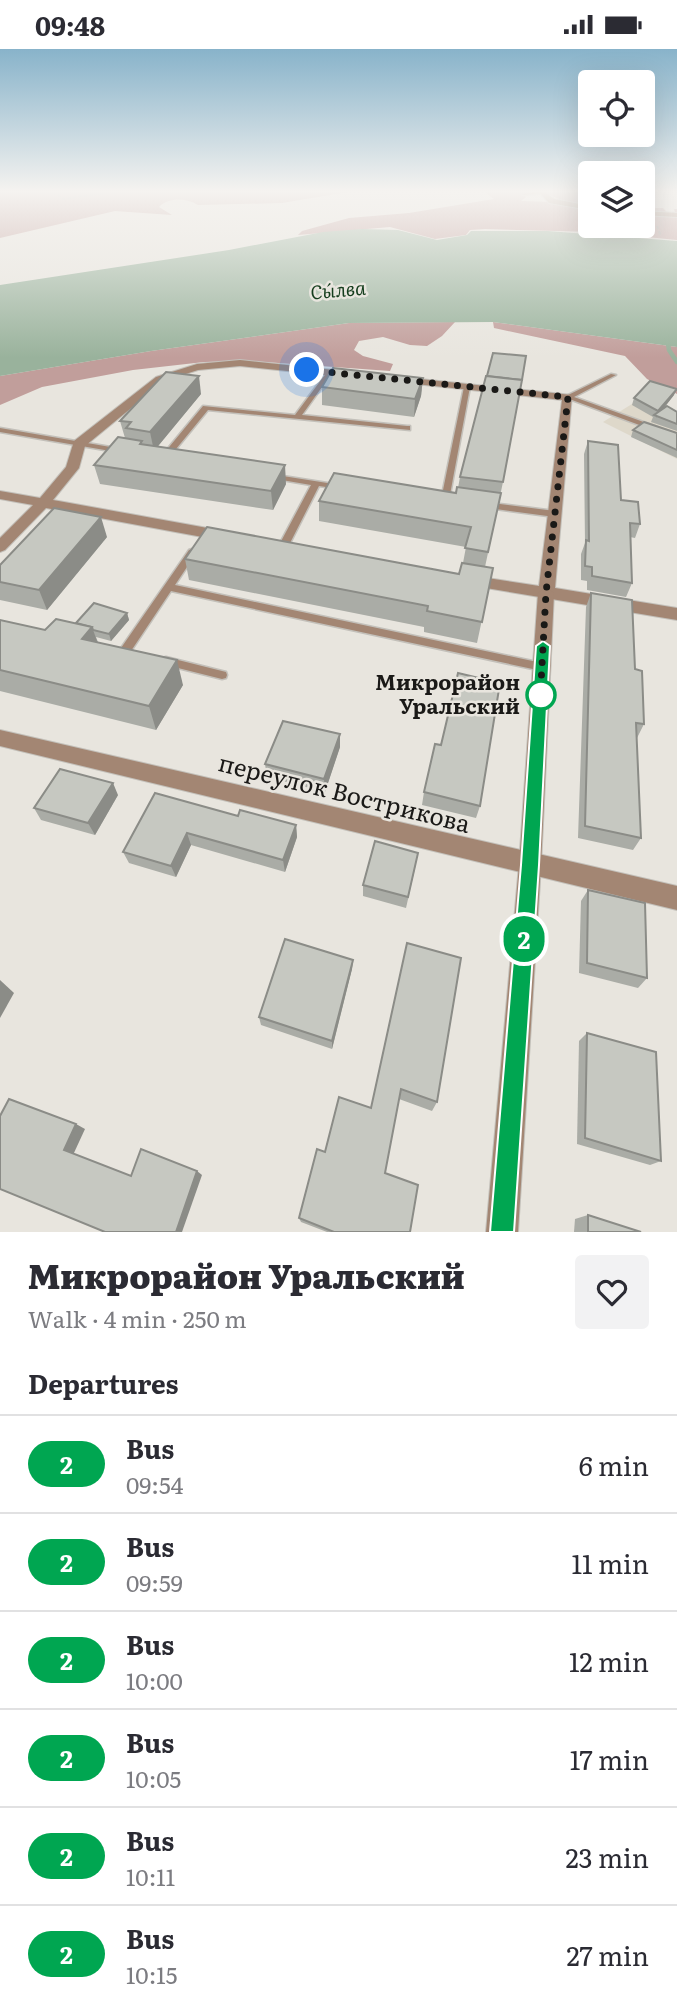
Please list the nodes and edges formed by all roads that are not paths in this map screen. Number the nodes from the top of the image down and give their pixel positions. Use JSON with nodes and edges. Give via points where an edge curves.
{"nodes":[{"id":1,"x":329,"y":373,"type":"junction"},
{"id":2,"x":613,"y":375,"type":"dead end"},
{"id":3,"x":371,"y":377,"type":"edge"},
{"id":4,"x":384,"y":378,"type":"edge"},
{"id":5,"x":467,"y":387,"type":"junction"},
{"id":6,"x":568,"y":397,"type":"junction"},
{"id":7,"x":297,"y":417,"type":"junction"},
{"id":8,"x":407,"y":428,"type":"dead end"},
{"id":9,"x":0,"y":429,"type":"edge"},
{"id":10,"x":677,"y":437,"type":"edge"},
{"id":11,"x":79,"y":444,"type":"junction"},
{"id":12,"x":128,"y":452,"type":"edge"},
{"id":13,"x":152,"y":456,"type":"edge"},
{"id":14,"x":164,"y":458,"type":"junction"},
{"id":15,"x":178,"y":460,"type":"edge"},
{"id":16,"x":261,"y":474,"type":"edge"},
{"id":17,"x":316,"y":484,"type":"junction"},
{"id":18,"x":355,"y":489,"type":"edge"},
{"id":19,"x":0,"y":495,"type":"edge"},
{"id":20,"x":432,"y":499,"type":"edge"},
{"id":21,"x":445,"y":500,"type":"junction"},
{"id":22,"x":459,"y":502,"type":"edge"},
{"id":23,"x":42,"y":504,"type":"junction"},
{"id":24,"x":472,"y":504,"type":"edge"},
{"id":25,"x":555,"y":514,"type":"junction"},
{"id":26,"x":205,"y":533,"type":"junction"},
{"id":27,"x":244,"y":540,"type":"edge"},
{"id":28,"x":0,"y":547,"type":"edge"},
{"id":29,"x":283,"y":547,"type":"edge"},
{"id":30,"x":454,"y":577,"type":"edge"},
{"id":31,"x":168,"y":587,"type":"junction"},
{"id":32,"x":546,"y":593,"type":"junction"},
{"id":33,"x":677,"y":614,"type":"edge"},
{"id":34,"x":112,"y":648,"type":"edge"},
{"id":35,"x":125,"y":651,"type":"junction"},
{"id":36,"x":137,"y":654,"type":"edge"},
{"id":37,"x":149,"y":657,"type":"edge"},
{"id":38,"x":542,"y":667,"type":"junction"},
{"id":39,"x":222,"y":675,"type":"dead end"},
{"id":40,"x":0,"y":738,"type":"edge"},
{"id":41,"x":530,"y":865,"type":"junction"},
{"id":42,"x":677,"y":898,"type":"edge"},
{"id":43,"x":502,"y":1232,"type":"edge"}],
"edges":[{"from":1,"to":3,"type":"street"},
{"from":1,"to":7,"type":"lane"},
{"from":1,"to":11,"type":"street","via":[[240,363],[197,367],[160,379]]},
{"from":2,"to":6,"type":"lane"},
{"from":4,"to":5,"type":"street"},
{"from":5,"to":6,"type":"street"},
{"from":5,"to":21,"type":"lane"},
{"from":6,"to":10,"type":"lane"},
{"from":6,"to":25,"type":"street"},
{"from":7,"to":8,"type":"lane"},
{"from":7,"to":14,"type":"lane","via":[[206,408]]},
{"from":9,"to":11,"type":"lane"},
{"from":11,"to":12,"type":"lane"},
{"from":11,"to":23,"type":"street","via":[[72,468]]},
{"from":13,"to":14,"type":"lane"},
{"from":14,"to":15,"type":"lane"},
{"from":16,"to":17,"type":"lane"},
{"from":17,"to":18,"type":"lane"},
{"from":17,"to":29,"type":"lane"},
{"from":19,"to":23,"type":"street"},
{"from":20,"to":21,"type":"lane"},
{"from":21,"to":22,"type":"lane"},
{"from":23,"to":26,"type":"street"},
{"from":23,"to":28,"type":"street"},
{"from":24,"to":25,"type":"lane"},
{"from":25,"to":32,"type":"street"},
{"from":26,"to":27,"type":"street"},
{"from":26,"to":31,"type":"lane"},
{"from":30,"to":32,"type":"street"},
{"from":31,"to":35,"type":"lane"},
{"from":31,"to":38,"type":"lane"},
{"from":32,"to":33,"type":"street"},
{"from":32,"to":38,"type":"street"},
{"from":34,"to":35,"type":"lane"},
{"from":35,"to":36,"type":"lane"},
{"from":37,"to":39,"type":"lane"},
{"from":38,"to":41,"type":"street"},
{"from":40,"to":41,"type":"street","name":"переулок Вострикова"},
{"from":41,"to":42,"type":"street","name":"переулок Вострикова"},
{"from":41,"to":43,"type":"street"}]}
